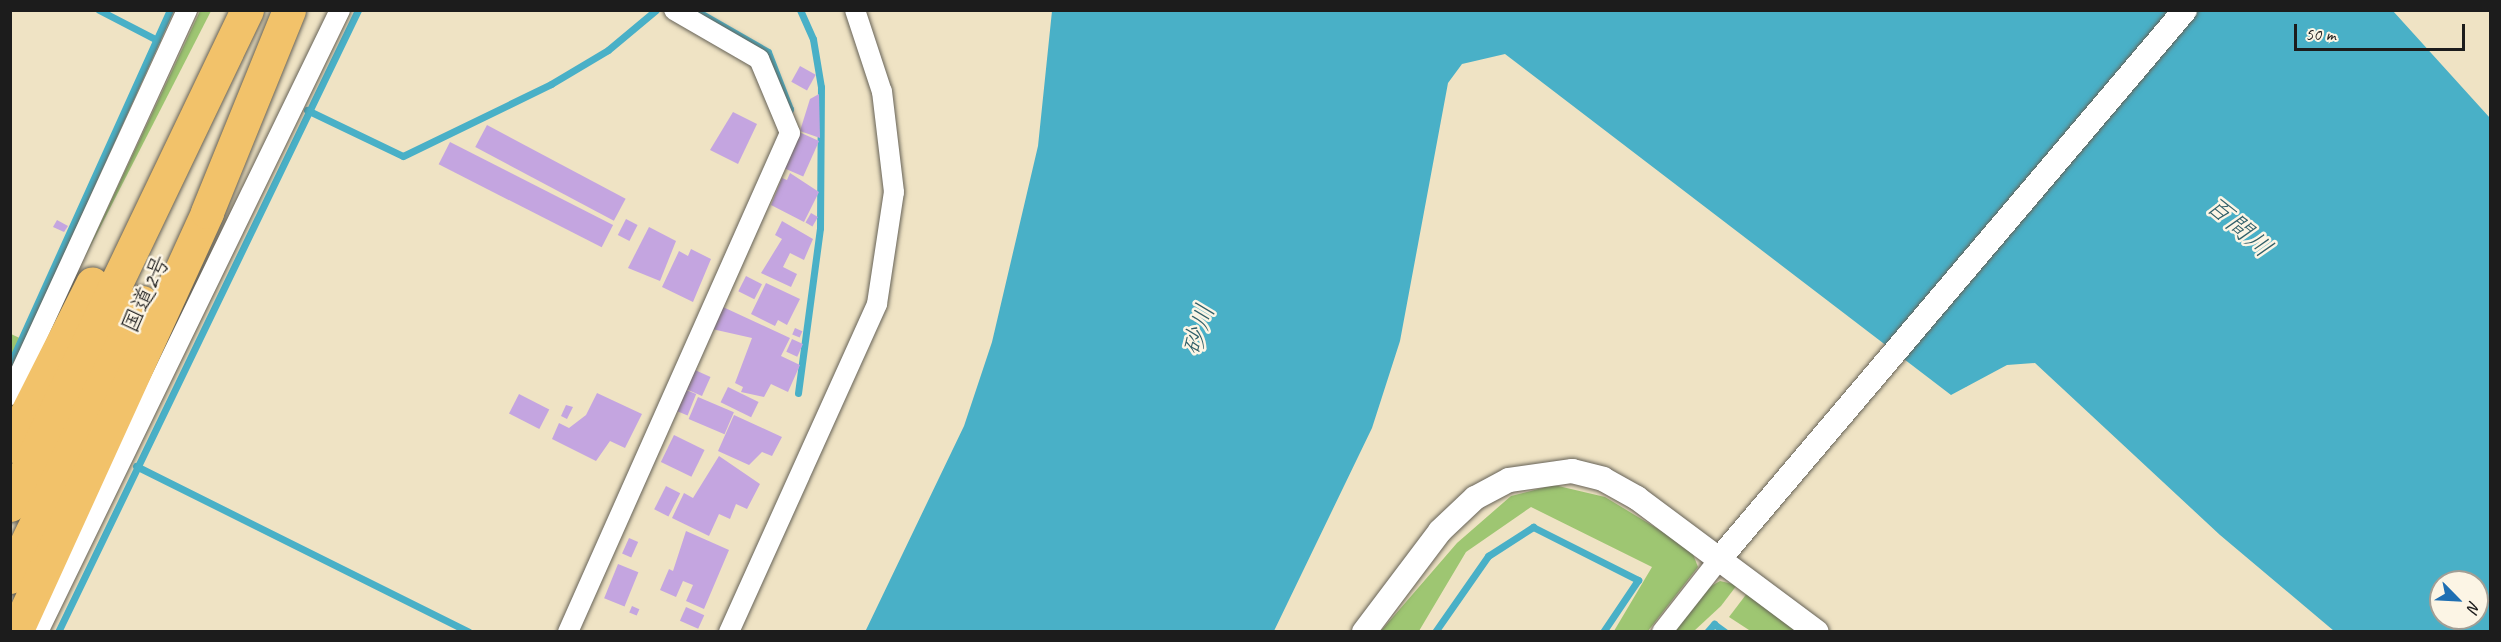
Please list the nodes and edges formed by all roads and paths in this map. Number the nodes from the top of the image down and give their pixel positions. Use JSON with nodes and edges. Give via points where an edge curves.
{"nodes":[{"id":1,"x":187,"y":10,"type":"edge"},
{"id":2,"x":247,"y":10,"type":"edge"},
{"id":3,"x":281,"y":10,"type":"edge"},
{"id":4,"x":289,"y":10,"type":"edge"},
{"id":5,"x":340,"y":10,"type":"edge"},
{"id":6,"x":674,"y":10,"type":"edge"},
{"id":7,"x":855,"y":10,"type":"edge"},
{"id":8,"x":2185,"y":10,"type":"edge"},
{"id":9,"x":191,"y":128,"type":"junction"},
{"id":10,"x":10,"y":395,"type":"edge"},
{"id":11,"x":10,"y":446,"type":"edge"},
{"id":12,"x":10,"y":505,"type":"edge"},
{"id":13,"x":1721,"y":557,"type":"junction"},
{"id":14,"x":10,"y":577,"type":"edge"},
{"id":15,"x":16,"y":632,"type":"edge"},
{"id":16,"x":39,"y":632,"type":"edge"},
{"id":17,"x":568,"y":632,"type":"edge"},
{"id":18,"x":729,"y":632,"type":"edge"},
{"id":19,"x":1364,"y":632,"type":"edge"},
{"id":20,"x":1662,"y":632,"type":"edge"},
{"id":21,"x":1817,"y":632,"type":"edge"}],
"edges":[{"from":1,"to":10,"type":"street"},
{"from":2,"to":9,"type":"highway","name":"国道2号"},
{"from":3,"to":14,"type":"highway","name":"国道2号"},
{"from":4,"to":15,"type":"highway","via":[[207,212]]},
{"from":5,"to":16,"type":"street"},
{"from":6,"to":17,"type":"street","via":[[759,59],[790,134]]},
{"from":7,"to":18,"type":"street","via":[[882,92],[894,192],[877,304]]},
{"from":8,"to":13,"type":"street"},
{"from":9,"to":11,"type":"highway","via":[[147,175]]},
{"from":9,"to":12,"type":"highway","name":"国道2号"},
{"from":13,"to":19,"type":"street","via":[[1603,479],[1572,471],[1541,472],[1475,498],[1440,531]]},
{"from":13,"to":20,"type":"street"},
{"from":13,"to":21,"type":"street"}]}
